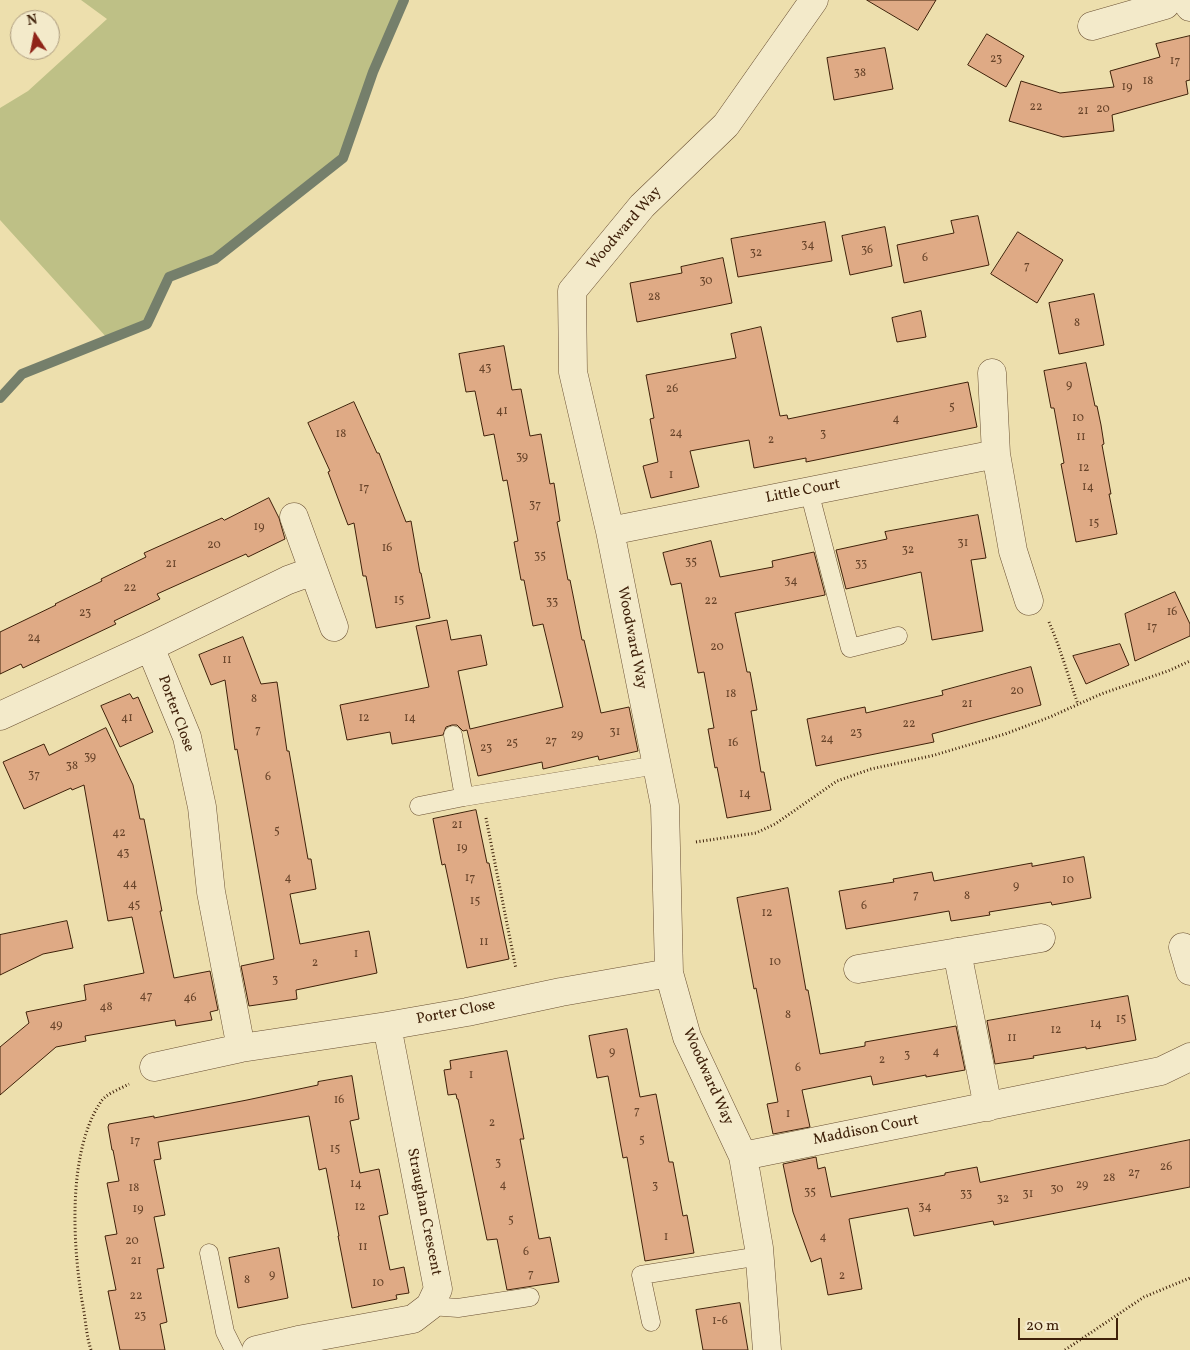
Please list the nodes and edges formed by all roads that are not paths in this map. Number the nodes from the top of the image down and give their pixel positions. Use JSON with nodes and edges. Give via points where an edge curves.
{"nodes":[{"id":1,"x":814,"y":0,"type":"edge"},
{"id":2,"x":1167,"y":0,"type":"edge"},
{"id":3,"x":1185,"y":0,"type":"edge"},
{"id":4,"x":1190,"y":7,"type":"edge"},
{"id":5,"x":1092,"y":26,"type":"dead end"},
{"id":6,"x":992,"y":373,"type":"dead end"},
{"id":7,"x":996,"y":454,"type":"junction"},
{"id":8,"x":809,"y":491,"type":"junction"},
{"id":9,"x":294,"y":517,"type":"dead end"},
{"id":10,"x":610,"y":530,"type":"junction"},
{"id":11,"x":313,"y":571,"type":"junction"},
{"id":12,"x":1029,"y":602,"type":"road end"},
{"id":13,"x":334,"y":627,"type":"dead end"},
{"id":14,"x":898,"y":636,"type":"dead end"},
{"id":15,"x":150,"y":647,"type":"junction"},
{"id":16,"x":0,"y":716,"type":"edge"},
{"id":17,"x":453,"y":735,"type":"dead end"},
{"id":18,"x":657,"y":765,"type":"junction"},
{"id":19,"x":473,"y":796,"type":"junction"},
{"id":20,"x":418,"y":806,"type":"dead end"},
{"id":21,"x":1041,"y":938,"type":"dead end"},
{"id":22,"x":957,"y":952,"type":"junction"},
{"id":23,"x":858,"y":969,"type":"dead end"},
{"id":24,"x":669,"y":973,"type":"junction"},
{"id":25,"x":387,"y":1026,"type":"junction"},
{"id":26,"x":242,"y":1048,"type":"junction"},
{"id":27,"x":1190,"y":1057,"type":"edge"},
{"id":28,"x":154,"y":1067,"type":"road end"},
{"id":29,"x":988,"y":1107,"type":"junction"},
{"id":30,"x":743,"y":1156,"type":"junction"},
{"id":31,"x":209,"y":1254,"type":"dead end"},
{"id":32,"x":760,"y":1256,"type":"junction"},
{"id":33,"x":530,"y":1297,"type":"dead end"},
{"id":34,"x":430,"y":1306,"type":"junction"},
{"id":35,"x":651,"y":1322,"type":"dead end"},
{"id":36,"x":299,"y":1345,"type":"edge"},
{"id":37,"x":234,"y":1350,"type":"edge"},
{"id":38,"x":256,"y":1350,"type":"edge"},
{"id":39,"x":767,"y":1350,"type":"edge"}],
"edges":[{"from":1,"to":10,"type":"street","name":"Woodward Way","via":[[726,125],[642,206],[572,291],[574,372]]},
{"from":2,"to":5,"type":"street","via":[[1165,4]]},
{"from":3,"to":4,"type":"street"},
{"from":6,"to":7,"type":"street"},
{"from":7,"to":8,"type":"street","name":"Little Court"},
{"from":7,"to":12,"type":"street","via":[[1013,551]]},
{"from":8,"to":10,"type":"street","name":"Little Court"},
{"from":8,"to":14,"type":"lane","via":[[850,648]]},
{"from":9,"to":11,"type":"street"},
{"from":10,"to":18,"type":"street","name":"Woodward Way"},
{"from":11,"to":13,"type":"street"},
{"from":11,"to":15,"type":"street"},
{"from":15,"to":16,"type":"street"},
{"from":15,"to":26,"type":"street","name":"Porter Close","via":[[187,737],[202,807],[211,892]]},
{"from":17,"to":19,"type":"lane"},
{"from":18,"to":19,"type":"lane"},
{"from":18,"to":24,"type":"street","name":"Woodward Way","via":[[666,806]]},
{"from":19,"to":20,"type":"lane"},
{"from":21,"to":22,"type":"street"},
{"from":22,"to":23,"type":"street"},
{"from":22,"to":29,"type":"street"},
{"from":24,"to":25,"type":"street","name":"Porter Close"},
{"from":24,"to":30,"type":"street","name":"Woodward Way","via":[[687,1037]]},
{"from":25,"to":26,"type":"street","name":"Porter Close"},
{"from":25,"to":34,"type":"street","name":"Straughan Crescent","via":[[438,1289]]},
{"from":26,"to":28,"type":"street","name":"Porter Close"},
{"from":27,"to":29,"type":"street","name":"Maddison Court","via":[[1161,1071]]},
{"from":29,"to":30,"type":"street","name":"Maddison Court"},
{"from":30,"to":32,"type":"street","name":"Woodward Way"},
{"from":31,"to":37,"type":"lane","via":[[225,1332]]},
{"from":32,"to":35,"type":"lane","via":[[641,1275]]},
{"from":32,"to":39,"type":"street","name":"Woodward Way"},
{"from":33,"to":34,"type":"lane","via":[[458,1308]]},
{"from":34,"to":36,"type":"street","via":[[413,1319]]},
{"from":36,"to":38,"type":"street"}]}
